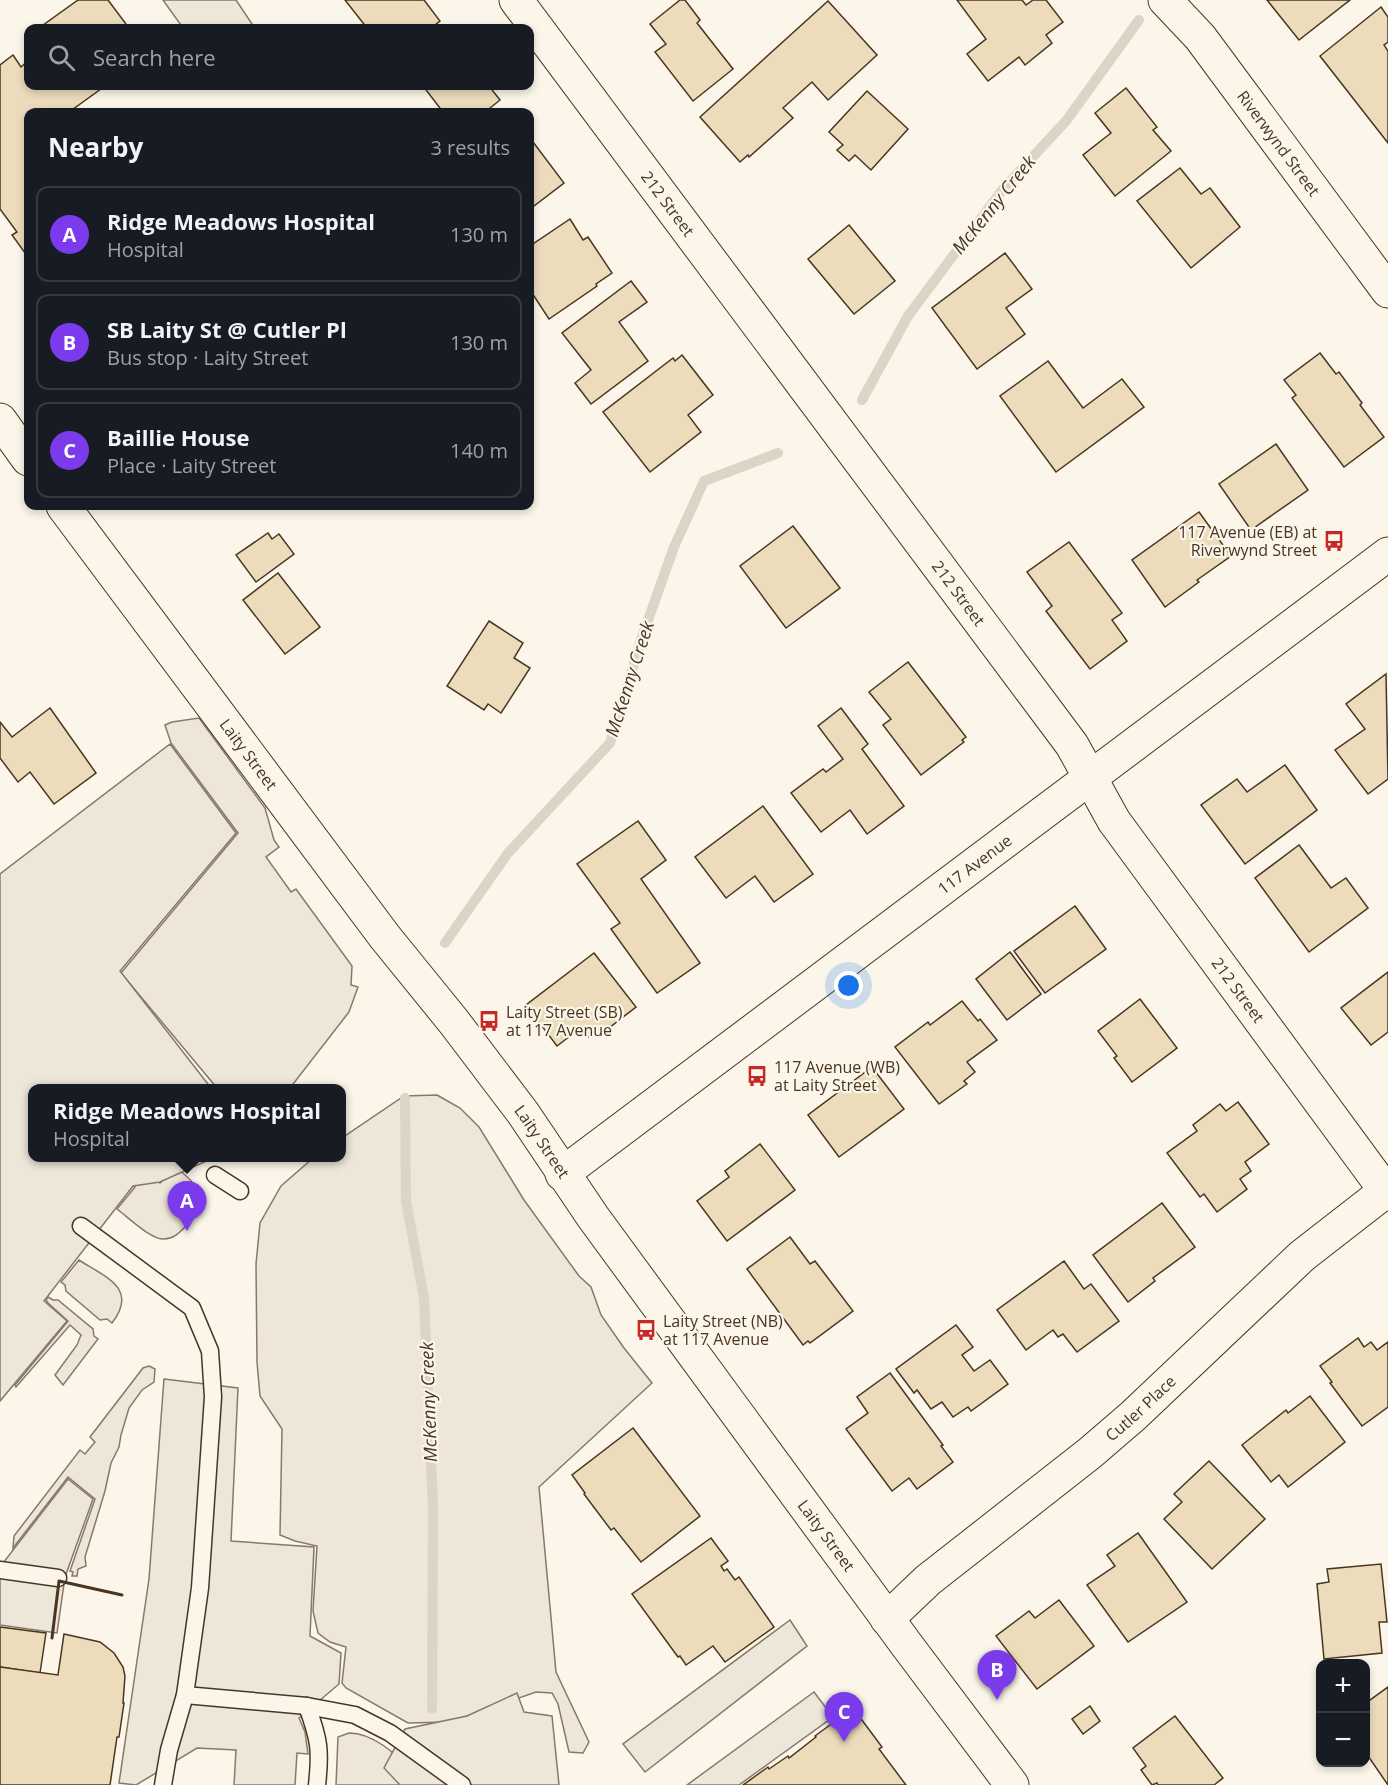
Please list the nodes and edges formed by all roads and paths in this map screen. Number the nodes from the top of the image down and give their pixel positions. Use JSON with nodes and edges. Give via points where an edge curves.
{"nodes":[{"id":1,"x":516,"y":0,"type":"edge"},
{"id":2,"x":1165,"y":0,"type":"edge"},
{"id":3,"x":534,"y":24,"type":"edge"},
{"id":4,"x":534,"y":24,"type":"edge"},
{"id":5,"x":1388,"y":291,"type":"edge"},
{"id":6,"x":0,"y":420,"type":"edge"},
{"id":7,"x":24,"y":453,"type":"edge"},
{"id":8,"x":66,"y":510,"type":"edge"},
{"id":9,"x":1388,"y":554,"type":"edge"},
{"id":10,"x":1090,"y":779,"type":"junction"},
{"id":11,"x":562,"y":1174,"type":"junction"},
{"id":12,"x":215,"y":1175,"type":"dead end"},
{"id":13,"x":240,"y":1191,"type":"dead end"},
{"id":14,"x":1387,"y":1191,"type":"edge"},
{"id":15,"x":81,"y":1226,"type":"dead end"},
{"id":16,"x":0,"y":1570,"type":"edge"},
{"id":17,"x":58,"y":1578,"type":"dead end"},
{"id":18,"x":887,"y":1619,"type":"junction"},
{"id":19,"x":184,"y":1695,"type":"junction"},
{"id":20,"x":307,"y":1706,"type":"junction"},
{"id":21,"x":163,"y":1785,"type":"edge"},
{"id":22,"x":317,"y":1785,"type":"edge"},
{"id":23,"x":462,"y":1785,"type":"edge"},
{"id":24,"x":1012,"y":1785,"type":"edge"}],
"edges":[{"from":1,"to":3,"type":"street","name":"212 Street"},
{"from":2,"to":5,"type":"street","name":"Riverwynd Street","via":[[1200,37]]},
{"from":4,"to":10,"type":"street","name":"212 Street","via":[[1072,745]]},
{"from":6,"to":7,"type":"street"},
{"from":8,"to":11,"type":"street","name":"Laity Street","via":[[378,928],[523,1113]]},
{"from":9,"to":10,"type":"street","name":"117 Avenue"},
{"from":10,"to":11,"type":"street","name":"117 Avenue"},
{"from":10,"to":14,"type":"street","name":"212 Street","via":[[1114,821]]},
{"from":11,"to":18,"type":"street","name":"Laity Street"},
{"from":12,"to":13,"type":"lane"},
{"from":14,"to":18,"type":"street","name":"Cutler Place","via":[[1302,1256],[1090,1454],[928,1580]]},
{"from":15,"to":19,"type":"lane","via":[[192,1308],[210,1351],[213,1397],[201,1576]]},
{"from":16,"to":17,"type":"lane"},
{"from":18,"to":24,"type":"street","name":"Laity Street"},
{"from":19,"to":20,"type":"lane"},
{"from":19,"to":21,"type":"lane"},
{"from":20,"to":22,"type":"lane","via":[[320,1756]]},
{"from":20,"to":23,"type":"lane","via":[[355,1715],[374,1723]]}]}
